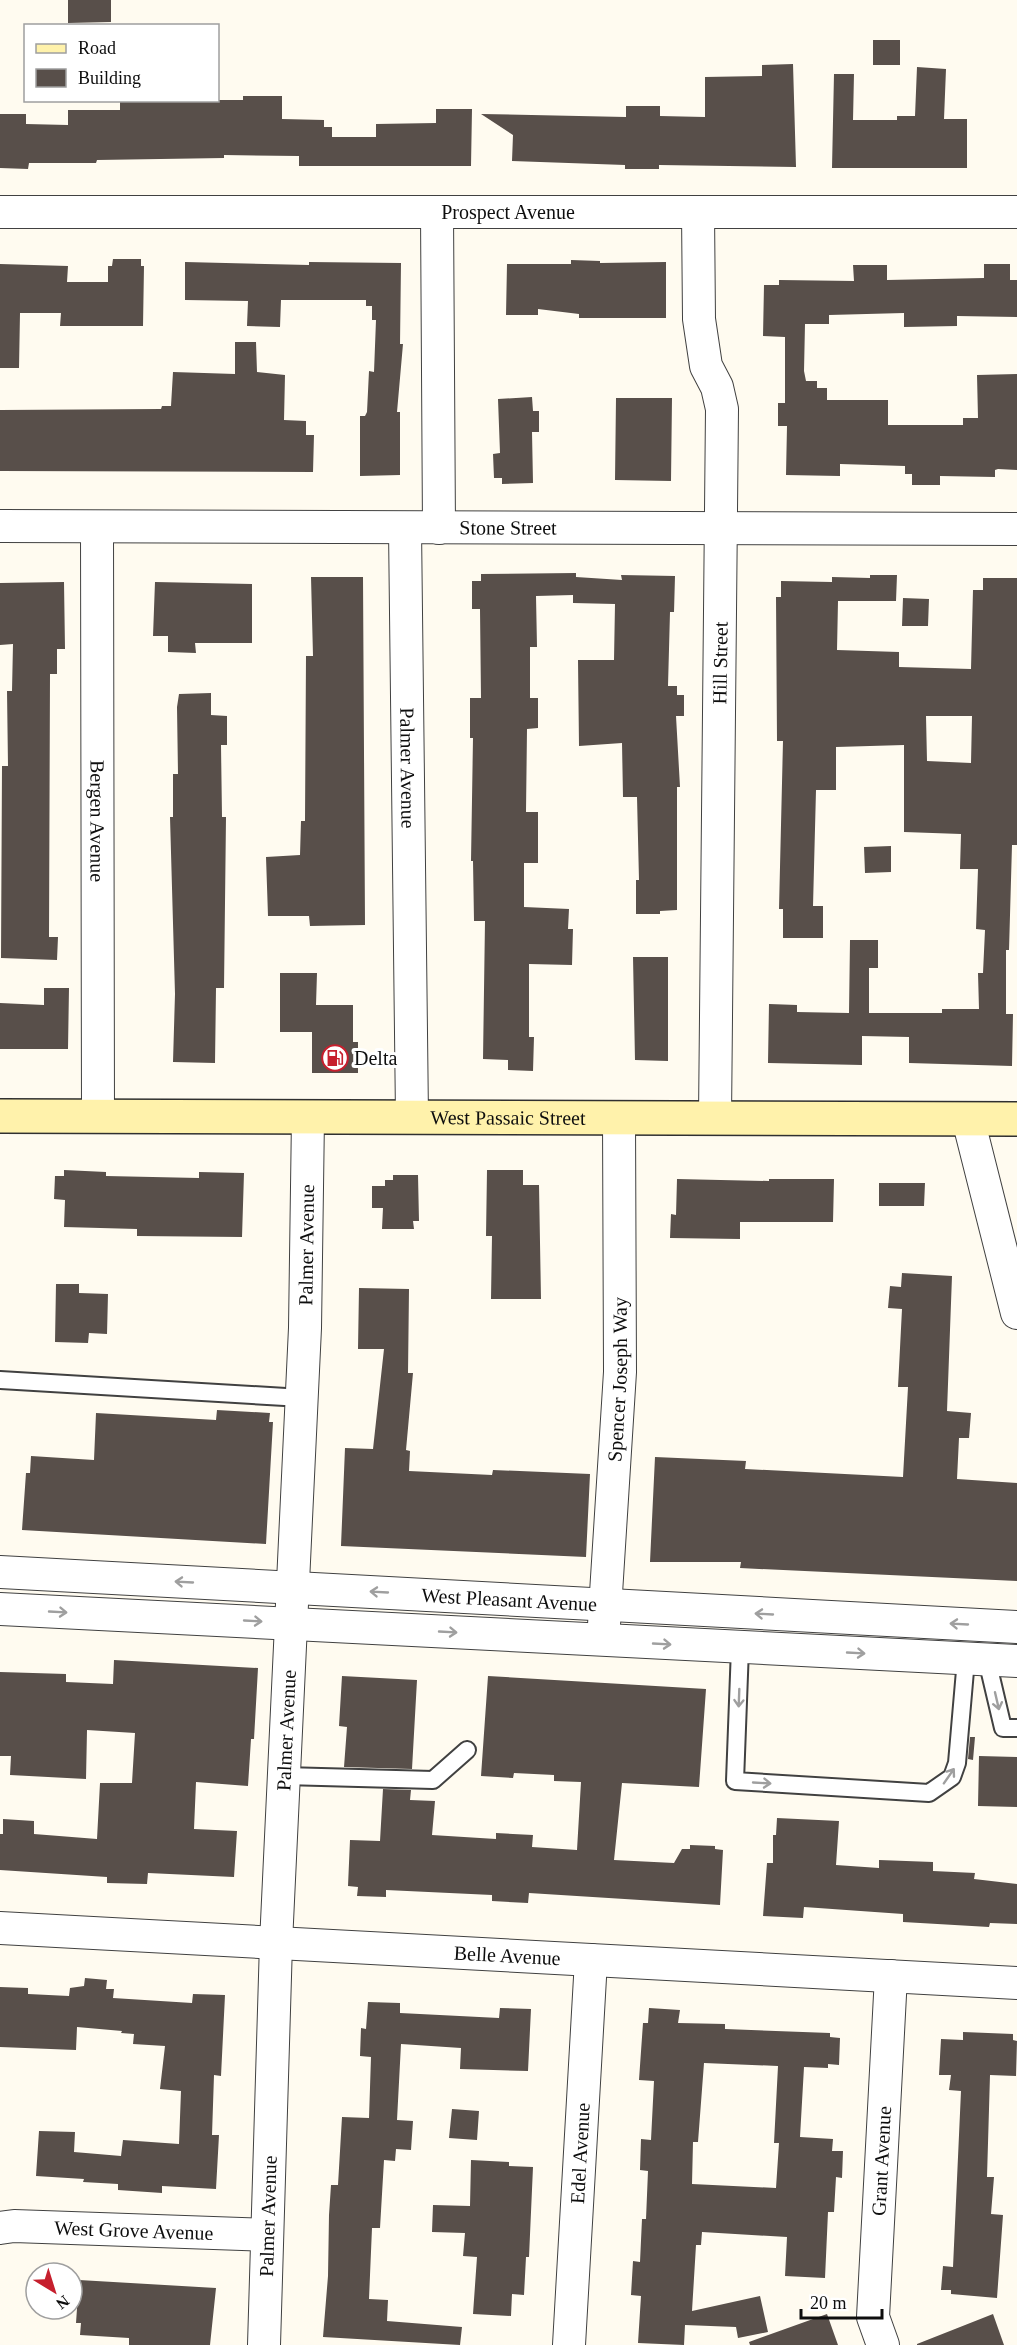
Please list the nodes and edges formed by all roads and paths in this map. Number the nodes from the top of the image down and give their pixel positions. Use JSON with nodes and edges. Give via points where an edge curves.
{"nodes":[{"id":1,"x":0,"y":212,"type":"edge"},
{"id":2,"x":437,"y":212,"type":"junction"},
{"id":3,"x":698,"y":212,"type":"junction"},
{"id":4,"x":1017,"y":212,"type":"edge"},
{"id":5,"x":0,"y":526,"type":"edge"},
{"id":6,"x":97,"y":526,"type":"junction"},
{"id":7,"x":405,"y":528,"type":"junction"},
{"id":8,"x":439,"y":528,"type":"junction"},
{"id":9,"x":721,"y":528,"type":"junction"},
{"id":10,"x":1017,"y":529,"type":"edge"},
{"id":11,"x":0,"y":1116,"type":"edge"},
{"id":12,"x":98,"y":1116,"type":"junction"},
{"id":13,"x":308,"y":1117,"type":"junction"},
{"id":14,"x":412,"y":1117,"type":"junction"},
{"id":15,"x":716,"y":1118,"type":"junction"},
{"id":16,"x":619,"y":1119,"type":"junction"},
{"id":17,"x":968,"y":1119,"type":"junction"},
{"id":18,"x":1017,"y":1119,"type":"edge"},
{"id":19,"x":1017,"y":1313,"type":"edge"},
{"id":20,"x":0,"y":1380,"type":"edge"},
{"id":21,"x":302,"y":1398,"type":"junction"},
{"id":22,"x":0,"y":1572,"type":"edge"},
{"id":23,"x":292,"y":1587,"type":"junction"},
{"id":24,"x":605,"y":1605,"type":"junction"},
{"id":25,"x":0,"y":1609,"type":"edge"},
{"id":26,"x":291,"y":1623,"type":"junction"},
{"id":27,"x":1017,"y":1627,"type":"edge"},
{"id":28,"x":603,"y":1641,"type":"junction"},
{"id":29,"x":740,"y":1648,"type":"junction"},
{"id":30,"x":990,"y":1660,"type":"edge"},
{"id":31,"x":1017,"y":1728,"type":"edge"},
{"id":32,"x":467,"y":1750,"type":"dead end"},
{"id":33,"x":284,"y":1776,"type":"junction"},
{"id":34,"x":0,"y":1928,"type":"edge"},
{"id":35,"x":276,"y":1943,"type":"junction"},
{"id":36,"x":591,"y":1960,"type":"junction"},
{"id":37,"x":891,"y":1976,"type":"junction"},
{"id":38,"x":1017,"y":1983,"type":"edge"},
{"id":39,"x":0,"y":2228,"type":"edge"},
{"id":40,"x":267,"y":2235,"type":"junction"},
{"id":41,"x":264,"y":2345,"type":"edge"},
{"id":42,"x":568,"y":2345,"type":"edge"},
{"id":43,"x":883,"y":2345,"type":"edge"}],
"edges":[{"from":1,"to":2,"type":"street","name":"Prospect Avenue"},
{"from":2,"to":3,"type":"street","name":"Prospect Avenue"},
{"from":2,"to":8,"type":"street"},
{"from":3,"to":4,"type":"street","name":"Prospect Avenue"},
{"from":3,"to":9,"type":"street","name":"Hill Street","via":[[699,319],[706,366],[722,409]]},
{"from":5,"to":6,"type":"street","name":"Stone Street"},
{"from":6,"to":7,"type":"street","name":"Stone Street"},
{"from":6,"to":12,"type":"street","name":"Bergen Avenue"},
{"from":7,"to":8,"type":"street","name":"Stone Street"},
{"from":7,"to":14,"type":"street","name":"Palmer Avenue"},
{"from":8,"to":9,"type":"street","name":"Stone Street"},
{"from":9,"to":10,"type":"street","name":"Stone Street"},
{"from":9,"to":15,"type":"street","name":"Hill Street"},
{"from":11,"to":12,"type":"main road","name":"West Passaic Street"},
{"from":12,"to":13,"type":"main road","name":"West Passaic Street"},
{"from":13,"to":14,"type":"main road","name":"West Passaic Street"},
{"from":13,"to":21,"type":"street","name":"Palmer Avenue"},
{"from":14,"to":16,"type":"main road","name":"West Passaic Street"},
{"from":15,"to":16,"type":"main road","name":"West Passaic Street"},
{"from":15,"to":17,"type":"main road","name":"West Passaic Street"},
{"from":16,"to":24,"type":"street","name":"Spencer Joseph Way","via":[[620,1372]]},
{"from":17,"to":18,"type":"main road","name":"West Passaic Street"},
{"from":17,"to":19,"type":"street"},
{"from":20,"to":21,"type":"lane"},
{"from":21,"to":23,"type":"street","name":"Palmer Avenue"},
{"from":23,"to":22,"type":"street","name":"West Pleasant Avenue","one_way":true},
{"from":24,"to":23,"type":"street","name":"West Pleasant Avenue","one_way":true},
{"from":23,"to":26,"type":"street","name":"Palmer Avenue"},
{"from":27,"to":24,"type":"street","name":"West Pleasant Avenue","one_way":true},
{"from":24,"to":28,"type":"street","name":"Spencer Joseph Way"},
{"from":25,"to":26,"type":"street","name":"West Pleasant Avenue","one_way":true},
{"from":26,"to":28,"type":"street","name":"West Pleasant Avenue","one_way":true},
{"from":26,"to":33,"type":"street","name":"Palmer Avenue"},
{"from":28,"to":29,"type":"street","name":"West Pleasant Avenue","one_way":true},
{"from":29,"to":30,"type":"street","name":"West Pleasant Avenue","one_way":true},
{"from":29,"to":30,"type":"lane","one_way":true,"via":[[735,1781],[930,1793],[952,1777]]},
{"from":30,"to":31,"type":"lane","one_way":true,"via":[[1003,1728]]},
{"from":32,"to":33,"type":"lane","via":[[433,1780]]},
{"from":33,"to":35,"type":"street","name":"Palmer Avenue"},
{"from":34,"to":35,"type":"street","name":"Belle Avenue"},
{"from":35,"to":36,"type":"street","name":"Belle Avenue"},
{"from":35,"to":40,"type":"street","name":"Palmer Avenue"},
{"from":36,"to":37,"type":"street","name":"Belle Avenue"},
{"from":36,"to":42,"type":"street","name":"Edel Avenue"},
{"from":37,"to":38,"type":"street","name":"Belle Avenue"},
{"from":37,"to":43,"type":"street","name":"Grant Avenue","via":[[873,2317]]},
{"from":39,"to":40,"type":"street","name":"West Grove Avenue"},
{"from":40,"to":41,"type":"street","name":"Palmer Avenue"}]}
